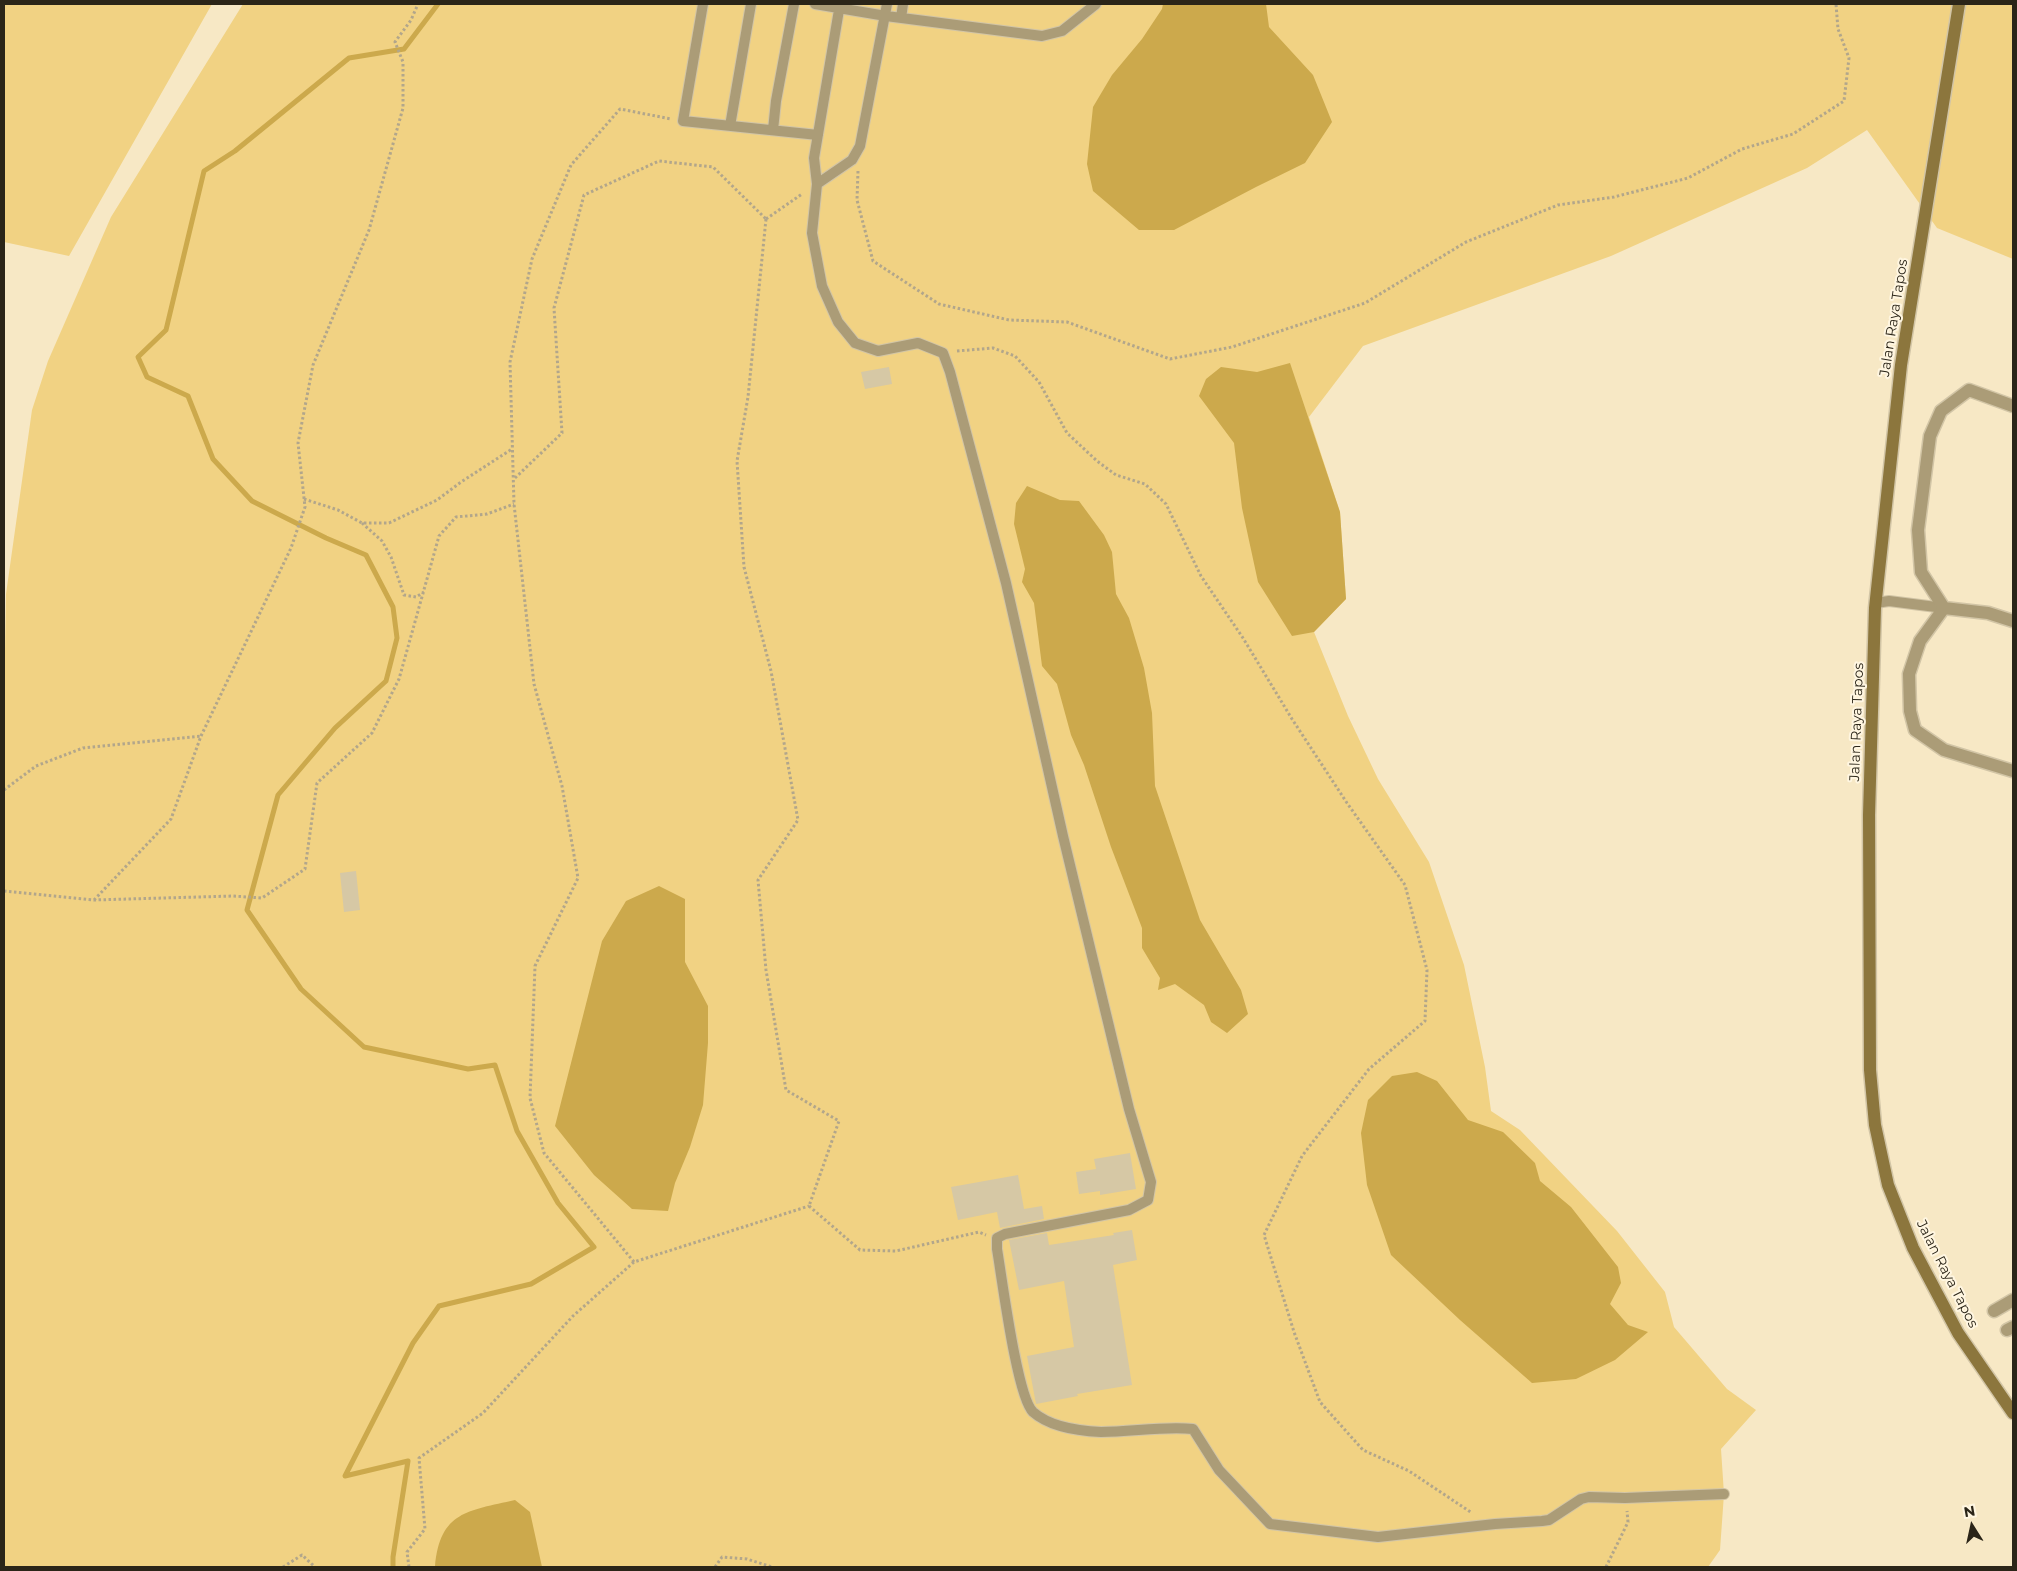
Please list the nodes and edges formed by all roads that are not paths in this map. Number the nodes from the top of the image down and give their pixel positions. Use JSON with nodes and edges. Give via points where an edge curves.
{"nodes":[{"id":1,"x":702,"y":4,"type":"edge"},
{"id":2,"x":751,"y":4,"type":"edge"},
{"id":3,"x":794,"y":4,"type":"edge"},
{"id":4,"x":815,"y":4,"type":"edge"},
{"id":5,"x":887,"y":4,"type":"edge"},
{"id":6,"x":903,"y":4,"type":"edge"},
{"id":7,"x":1096,"y":4,"type":"edge"},
{"id":8,"x":1959,"y":4,"type":"edge"},
{"id":9,"x":839,"y":6,"type":"edge"},
{"id":10,"x":886,"y":16,"type":"junction"},
{"id":11,"x":901,"y":18,"type":"junction"},
{"id":12,"x":730,"y":126,"type":"junction"},
{"id":13,"x":773,"y":130,"type":"junction"},
{"id":14,"x":818,"y":135,"type":"junction"},
{"id":15,"x":817,"y":184,"type":"junction"},
{"id":16,"x":2013,"y":406,"type":"edge"},
{"id":17,"x":1876,"y":603,"type":"junction"},
{"id":18,"x":1944,"y":608,"type":"junction"},
{"id":19,"x":2013,"y":622,"type":"edge"},
{"id":20,"x":2013,"y":770,"type":"edge"},
{"id":21,"x":2013,"y":1300,"type":"edge"},
{"id":22,"x":1994,"y":1311,"type":"dead end"},
{"id":23,"x":2013,"y":1414,"type":"edge"},
{"id":24,"x":1724,"y":1494,"type":"dead end"}],
"edges":[{"from":1,"to":12,"type":"lane","via":[[683,121]]},
{"from":2,"to":12,"type":"lane"},
{"from":3,"to":13,"type":"lane"},
{"from":4,"to":9,"type":"lane"},
{"from":5,"to":10,"type":"lane"},
{"from":6,"to":11,"type":"lane"},
{"from":7,"to":11,"type":"lane","via":[[1062,31],[1042,36]]},
{"from":8,"to":17,"type":"main road","name":"Jalan Raya Tapos","via":[[1901,365]]},
{"from":9,"to":10,"type":"lane"},
{"from":9,"to":14,"type":"lane"},
{"from":10,"to":11,"type":"lane"},
{"from":10,"to":15,"type":"lane","via":[[860,146],[852,160]]},
{"from":12,"to":13,"type":"lane"},
{"from":13,"to":14,"type":"lane"},
{"from":14,"to":15,"type":"lane","via":[[814,158]]},
{"from":15,"to":24,"type":"lane","via":[[812,233],[822,286],[838,322],[855,344],[878,351],[918,343],[943,352],[950,372],[1006,583],[1129,1109],[1151,1182],[1148,1200],[1129,1210],[997,1238],[1014,1351],[1025,1400],[1032,1411],[1051,1424],[1101,1432],[1193,1429],[1219,1470],[1270,1524],[1378,1537],[1549,1520],[1581,1498]]},
{"from":16,"to":18,"type":"street","via":[[1969,390],[1941,411],[1930,436],[1918,530],[1921,572]]},
{"from":17,"to":18,"type":"lane"},
{"from":17,"to":23,"type":"main road","name":"Jalan Raya Tapos","via":[[1869,815],[1870,1070],[1875,1125],[1888,1185],[1913,1248],[1958,1333]]},
{"from":18,"to":19,"type":"street","via":[[1988,613]]},
{"from":18,"to":20,"type":"street","via":[[1920,641],[1909,674],[1910,711],[1915,730],[1944,750]]},
{"from":21,"to":22,"type":"street"}]}
